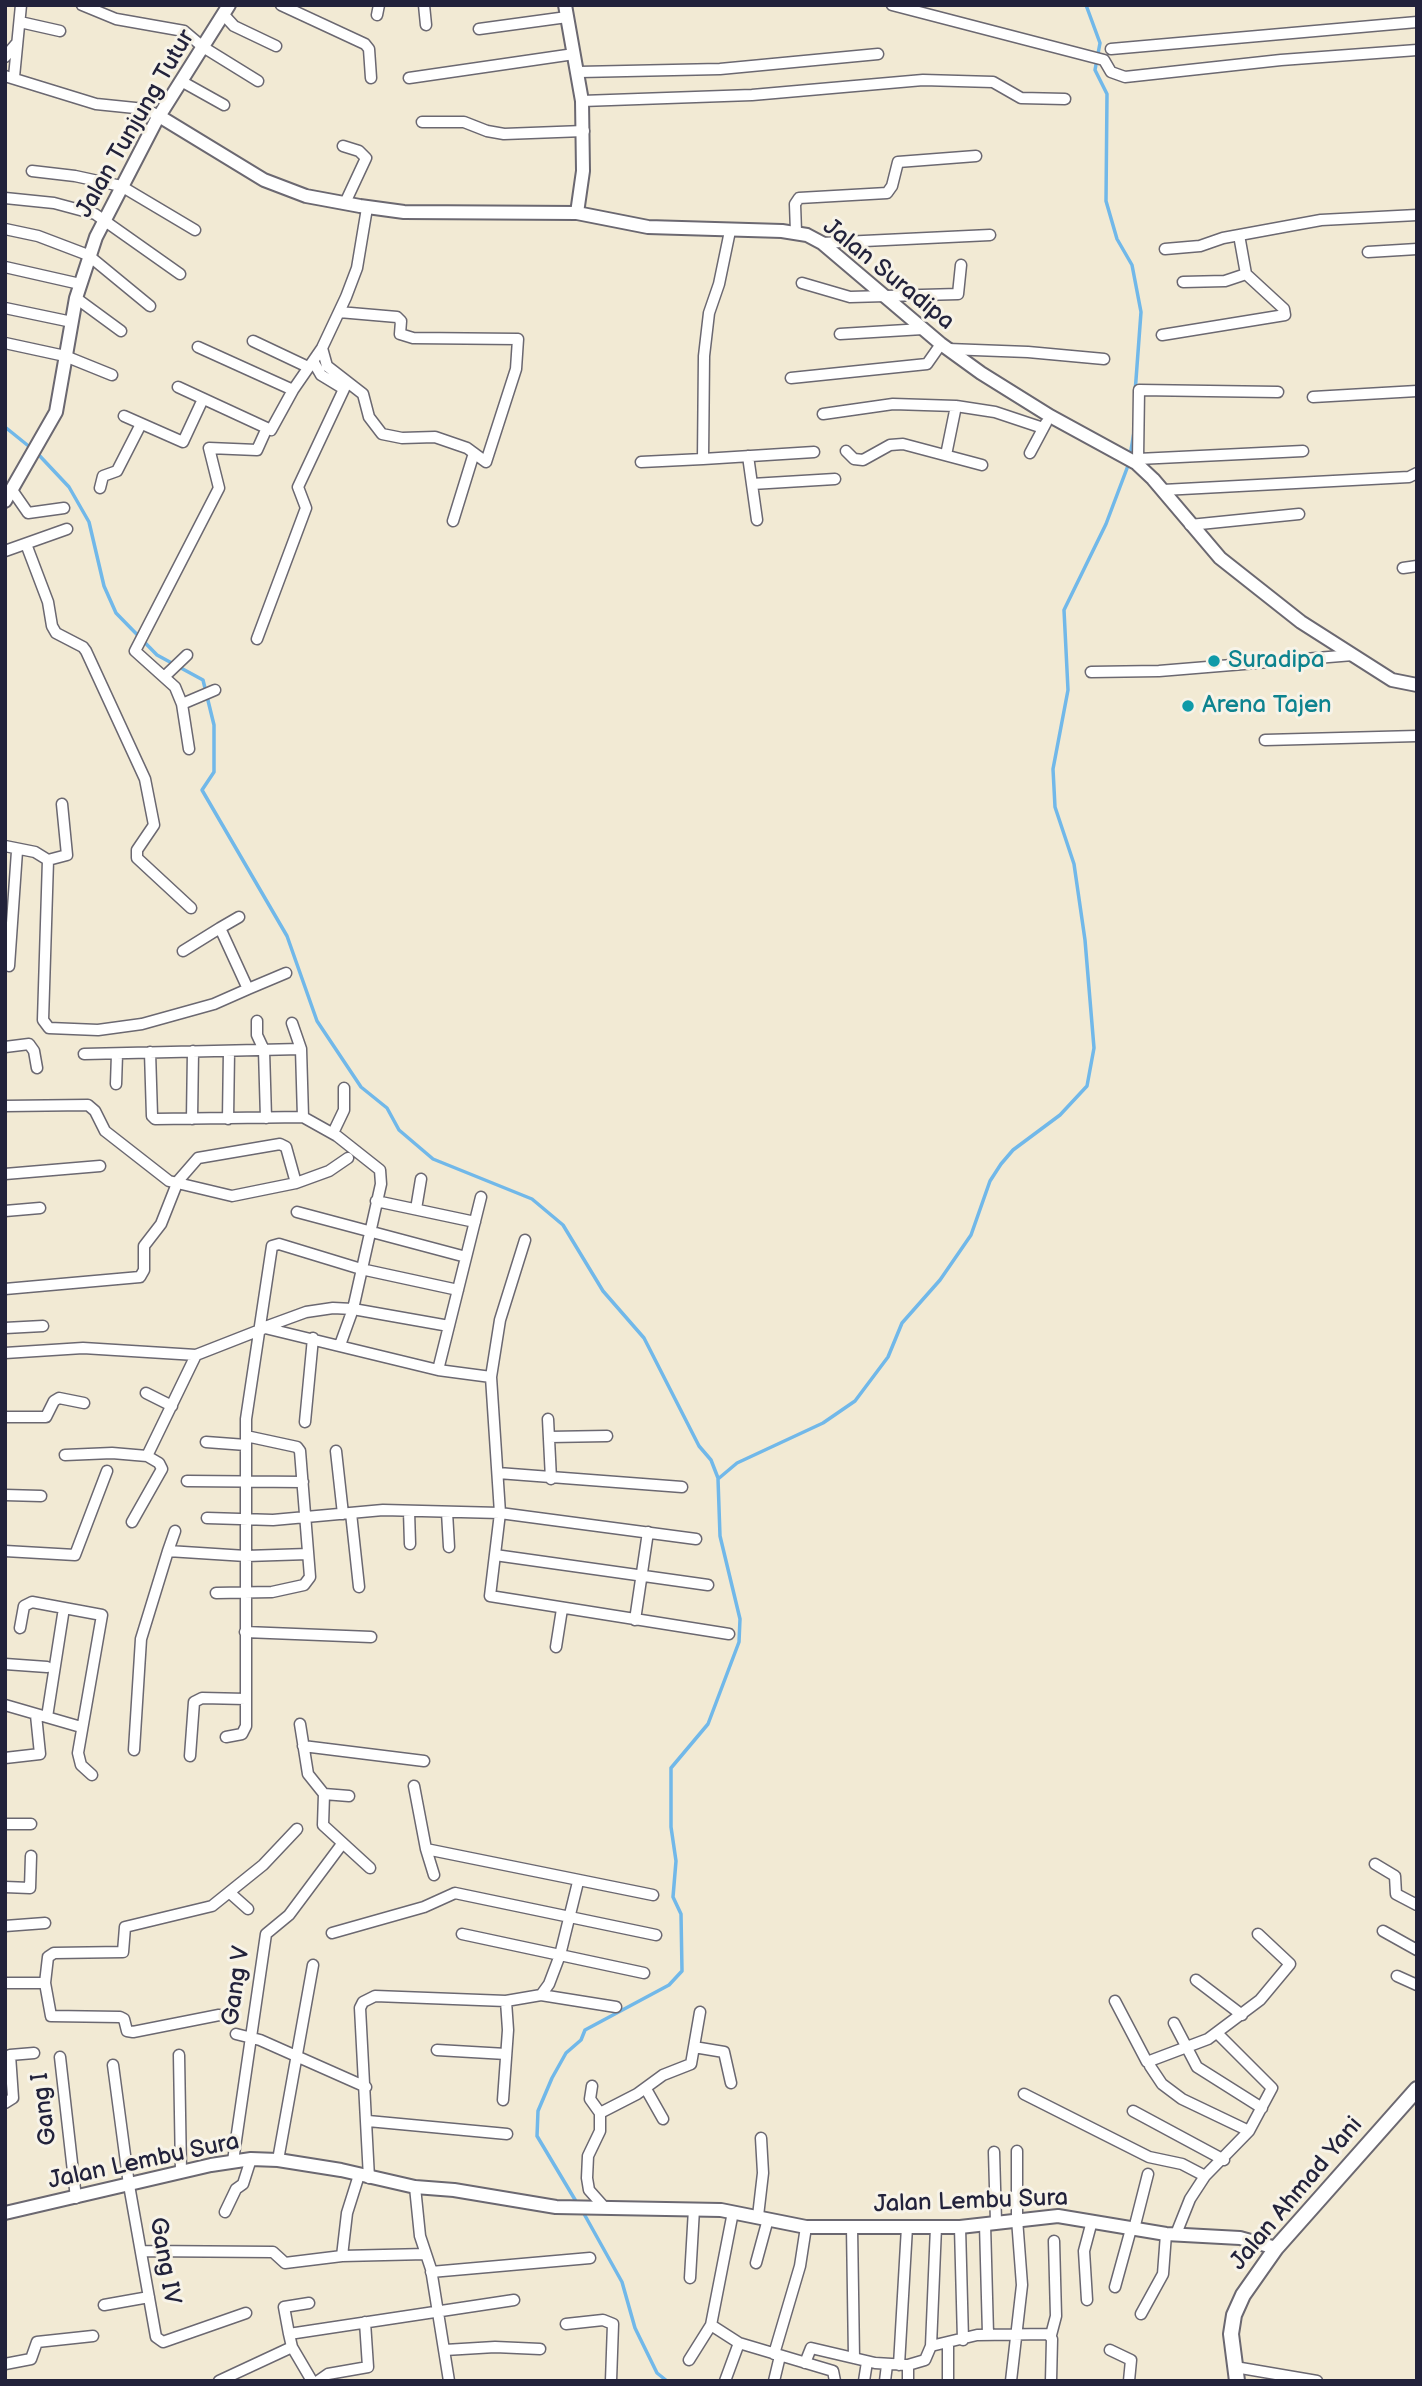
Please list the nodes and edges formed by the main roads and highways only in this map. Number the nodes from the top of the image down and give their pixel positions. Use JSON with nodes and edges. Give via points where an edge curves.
{"nodes":[{"id":1,"x":1417,"y":2089,"type":"edge"},
{"id":2,"x":1236,"y":2374,"type":"edge"}],
"edges":[{"from":1,"to":2,"type":"main road","name":"Jalan Ahmad Yani","via":[[1254,2277],[1234,2315],[1231,2334]]}]}
